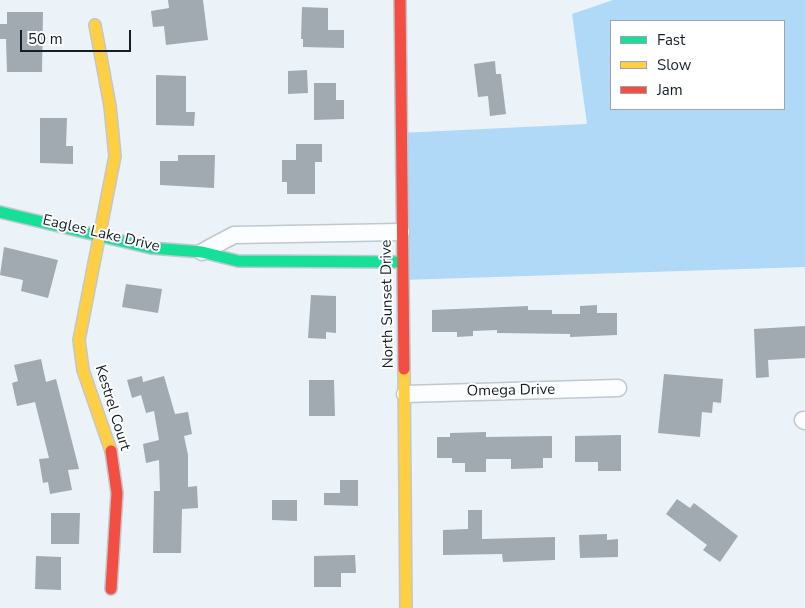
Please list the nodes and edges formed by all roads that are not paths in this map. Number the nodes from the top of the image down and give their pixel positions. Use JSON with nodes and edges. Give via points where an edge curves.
{"nodes":[{"id":1,"x":400,"y":0,"type":"edge"},
{"id":2,"x":95,"y":25,"type":"dead end"},
{"id":3,"x":0,"y":212,"type":"edge"},
{"id":4,"x":401,"y":232,"type":"junction"},
{"id":5,"x":101,"y":238,"type":"junction"},
{"id":6,"x":202,"y":252,"type":"junction"},
{"id":7,"x":402,"y":262,"type":"junction"},
{"id":8,"x":618,"y":388,"type":"dead end"},
{"id":9,"x":405,"y":394,"type":"junction"},
{"id":10,"x":111,"y":589,"type":"dead end"},
{"id":11,"x":406,"y":608,"type":"edge"}],
"edges":[{"from":1,"to":4,"type":"street","name":"North Sunset Drive"},
{"from":2,"to":5,"type":"street","name":"Kestrel Court","via":[[110,106],[115,156]]},
{"from":3,"to":5,"type":"street","name":"Eagles Lake Drive"},
{"from":4,"to":6,"type":"street","via":[[234,236]]},
{"from":4,"to":7,"type":"street","name":"North Sunset Drive"},
{"from":5,"to":6,"type":"street","name":"Eagles Lake Drive","via":[[151,248]]},
{"from":5,"to":10,"type":"street","name":"Kestrel Court","via":[[79,340],[83,370],[111,450],[117,493]]},
{"from":6,"to":7,"type":"street","name":"Eagles Lake Drive","via":[[238,261]]},
{"from":7,"to":9,"type":"street","name":"North Sunset Drive"},
{"from":8,"to":9,"type":"street","name":"Omega Drive"},
{"from":9,"to":11,"type":"street","name":"North Sunset Drive"}]}
